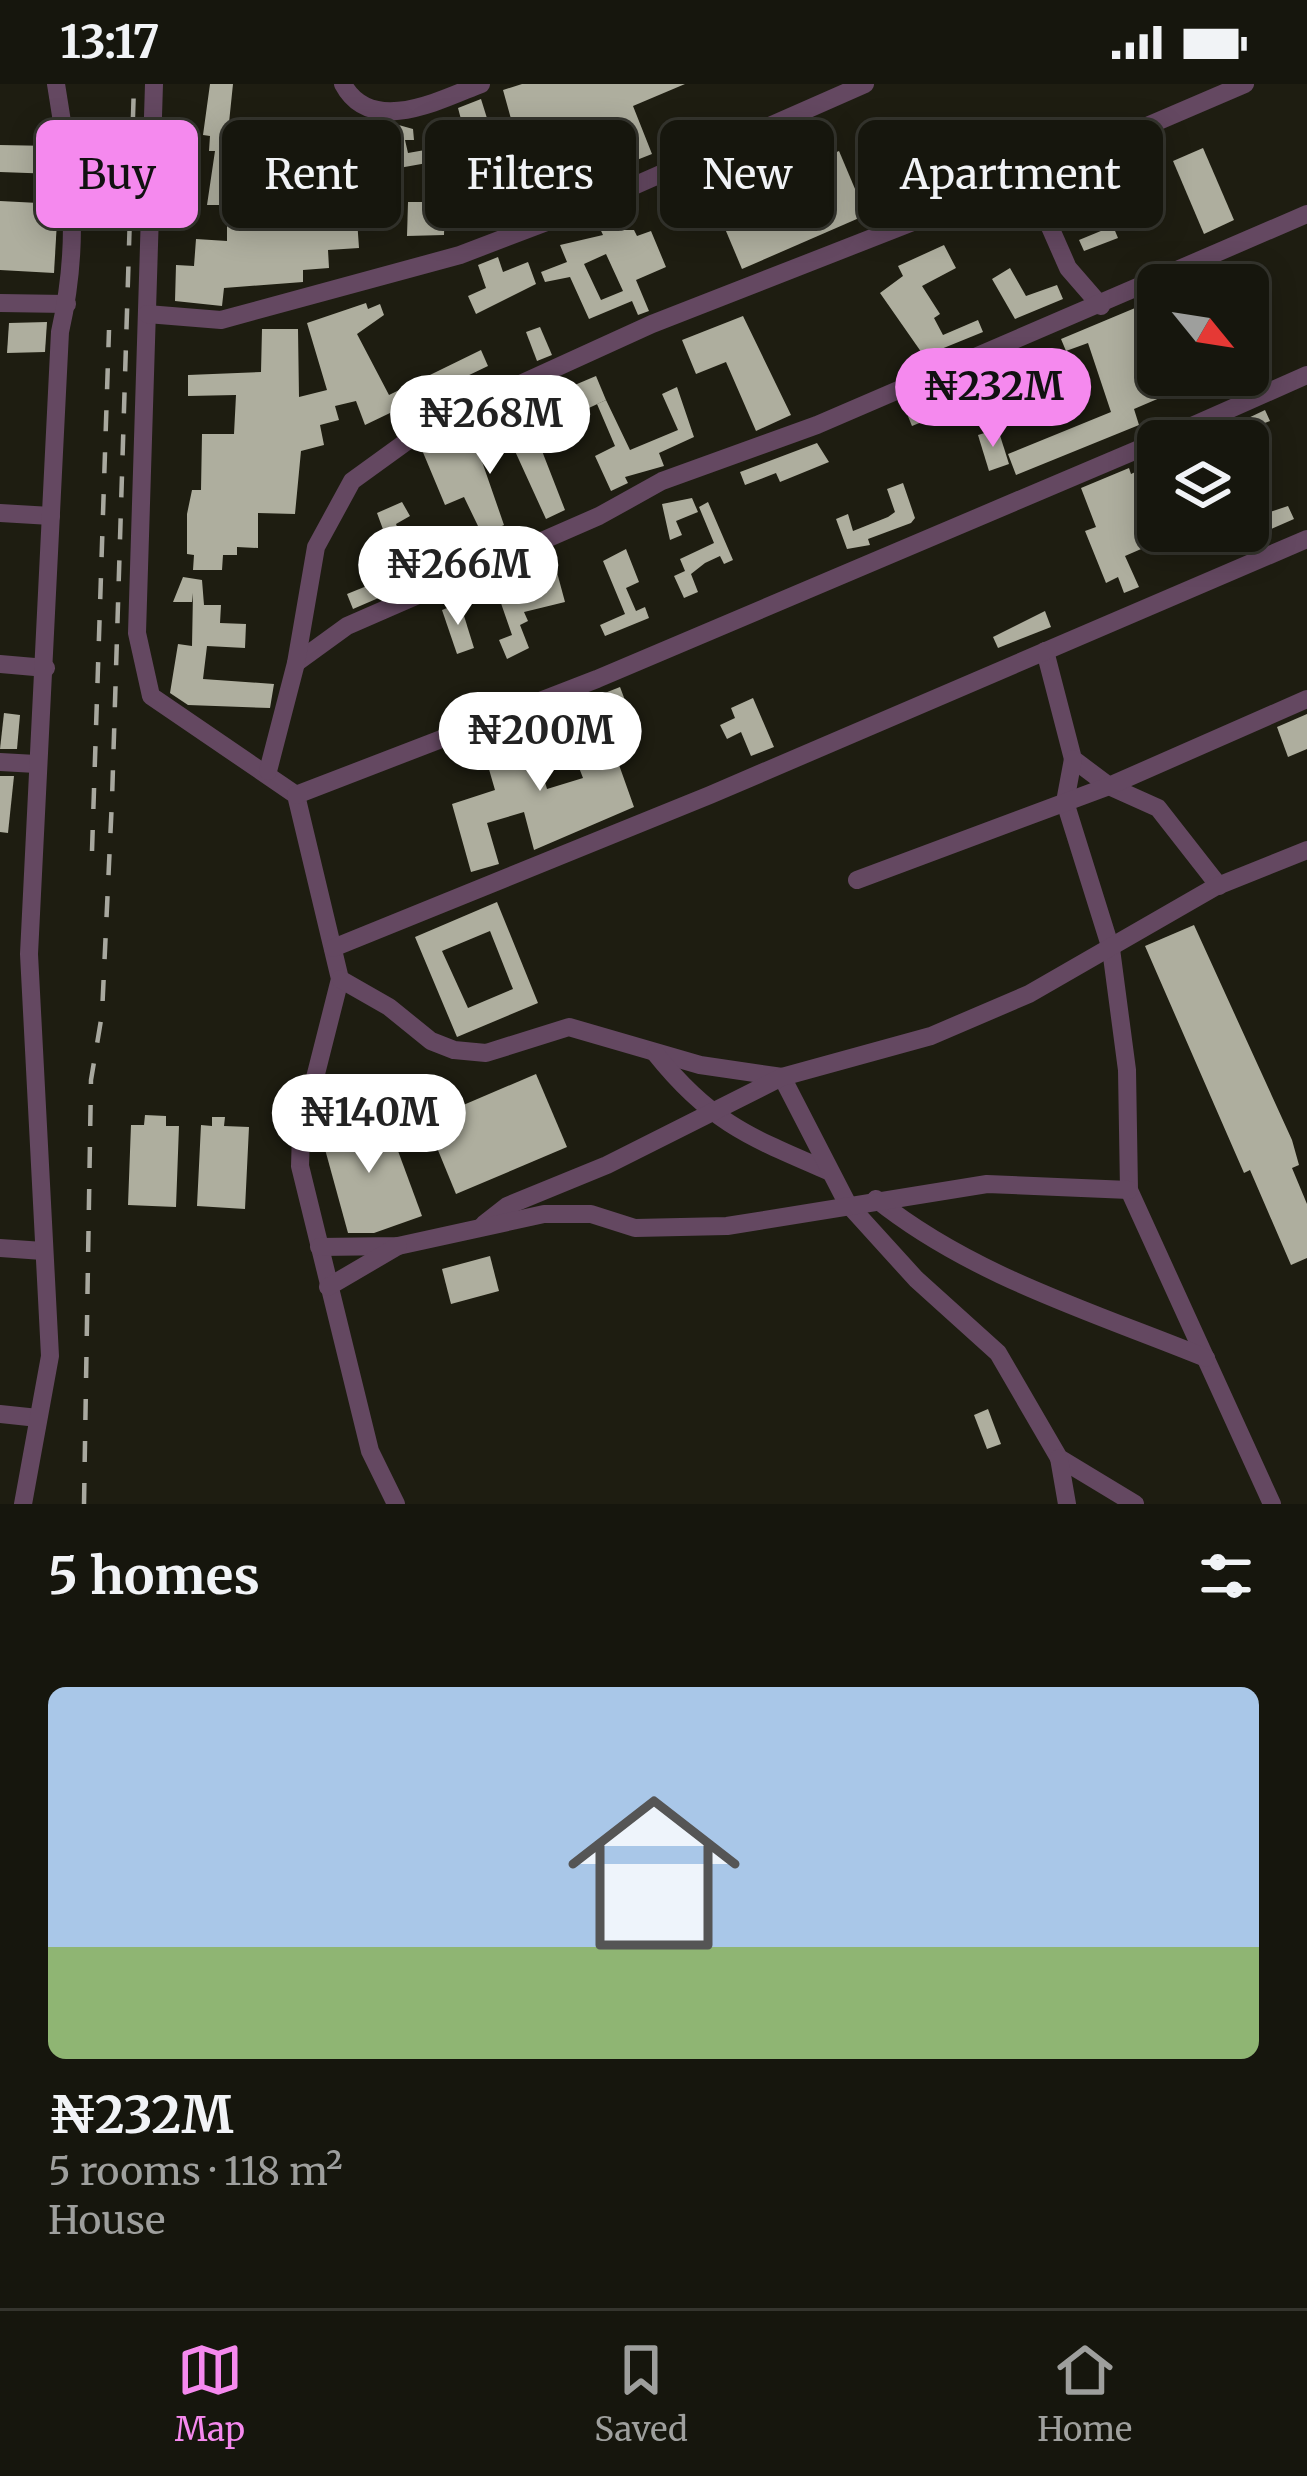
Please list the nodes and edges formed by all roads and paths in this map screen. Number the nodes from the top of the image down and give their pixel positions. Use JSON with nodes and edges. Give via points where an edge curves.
{"nodes":[{"id":1,"x":56,"y":84,"type":"edge"},
{"id":2,"x":154,"y":84,"type":"edge"},
{"id":3,"x":343,"y":84,"type":"edge"},
{"id":4,"x":482,"y":84,"type":"edge"},
{"id":5,"x":865,"y":84,"type":"edge"},
{"id":6,"x":1246,"y":84,"type":"edge"},
{"id":7,"x":1162,"y":120,"type":"edge"},
{"id":8,"x":1307,"y":214,"type":"edge"},
{"id":9,"x":898,"y":228,"type":"edge"},
{"id":10,"x":1050,"y":228,"type":"edge"},
{"id":11,"x":0,"y":303,"type":"edge"},
{"id":12,"x":67,"y":304,"type":"junction"},
{"id":13,"x":1101,"y":306,"type":"junction"},
{"id":14,"x":147,"y":314,"type":"junction"},
{"id":15,"x":1307,"y":375,"type":"edge"},
{"id":16,"x":1205,"y":420,"type":"edge"},
{"id":17,"x":1137,"y":450,"type":"edge"},
{"id":18,"x":0,"y":513,"type":"edge"},
{"id":19,"x":51,"y":517,"type":"junction"},
{"id":20,"x":1307,"y":539,"type":"edge"},
{"id":21,"x":1045,"y":651,"type":"junction"},
{"id":22,"x":296,"y":663,"type":"junction"},
{"id":23,"x":0,"y":664,"type":"edge"},
{"id":24,"x":46,"y":668,"type":"junction"},
{"id":25,"x":1307,"y":699,"type":"edge"},
{"id":26,"x":1073,"y":759,"type":"junction"},
{"id":27,"x":0,"y":762,"type":"edge"},
{"id":28,"x":36,"y":764,"type":"junction"},
{"id":29,"x":268,"y":771,"type":"junction"},
{"id":30,"x":1109,"y":786,"type":"junction"},
{"id":31,"x":296,"y":795,"type":"junction"},
{"id":32,"x":1065,"y":802,"type":"junction"},
{"id":33,"x":1307,"y":850,"type":"edge"},
{"id":34,"x":857,"y":880,"type":"dead end"},
{"id":35,"x":1219,"y":886,"type":"junction"},
{"id":36,"x":333,"y":947,"type":"junction"},
{"id":37,"x":1111,"y":949,"type":"junction"},
{"id":38,"x":340,"y":979,"type":"junction"},
{"id":39,"x":655,"y":1053,"type":"junction"},
{"id":40,"x":782,"y":1077,"type":"junction"},
{"id":41,"x":710,"y":1112,"type":"junction"},
{"id":42,"x":828,"y":1171,"type":"junction"},
{"id":43,"x":1129,"y":1190,"type":"junction"},
{"id":44,"x":876,"y":1199,"type":"junction"},
{"id":45,"x":847,"y":1203,"type":"junction"},
{"id":46,"x":484,"y":1224,"type":"junction"},
{"id":47,"x":319,"y":1246,"type":"junction"},
{"id":48,"x":398,"y":1246,"type":"junction"},
{"id":49,"x":0,"y":1248,"type":"edge"},
{"id":50,"x":43,"y":1250,"type":"junction"},
{"id":51,"x":328,"y":1287,"type":"junction"},
{"id":52,"x":1206,"y":1358,"type":"junction"},
{"id":53,"x":0,"y":1414,"type":"edge"},
{"id":54,"x":38,"y":1418,"type":"junction"},
{"id":55,"x":1059,"y":1458,"type":"junction"},
{"id":56,"x":23,"y":1504,"type":"edge"},
{"id":57,"x":396,"y":1504,"type":"edge"},
{"id":58,"x":1067,"y":1504,"type":"edge"},
{"id":59,"x":1135,"y":1504,"type":"edge"},
{"id":60,"x":1272,"y":1504,"type":"edge"}],
"edges":[{"from":1,"to":12,"type":"street","via":[[73,188]]},
{"from":2,"to":14,"type":"street"},
{"from":3,"to":4,"type":"street","via":[[365,104],[398,113]]},
{"from":5,"to":14,"type":"street","via":[[460,255],[221,320]]},
{"from":6,"to":7,"type":"street"},
{"from":8,"to":13,"type":"street"},
{"from":9,"to":22,"type":"street","via":[[652,324],[428,427],[352,481],[316,547]]},
{"from":10,"to":13,"type":"street","via":[[1068,268]]},
{"from":11,"to":12,"type":"street"},
{"from":12,"to":19,"type":"street"},
{"from":13,"to":22,"type":"street","via":[[662,481],[347,626]]},
{"from":14,"to":29,"type":"street","via":[[136,633],[142,669],[151,696]]},
{"from":15,"to":16,"type":"street"},
{"from":17,"to":31,"type":"street","via":[[597,679]]},
{"from":18,"to":19,"type":"street"},
{"from":19,"to":24,"type":"street"},
{"from":20,"to":21,"type":"street"},
{"from":21,"to":26,"type":"street"},
{"from":21,"to":36,"type":"street"},
{"from":22,"to":29,"type":"street"},
{"from":23,"to":24,"type":"street"},
{"from":24,"to":28,"type":"street"},
{"from":25,"to":30,"type":"street"},
{"from":26,"to":30,"type":"street"},
{"from":26,"to":32,"type":"street"},
{"from":27,"to":28,"type":"street"},
{"from":28,"to":50,"type":"street","via":[[29,954]]},
{"from":29,"to":31,"type":"street"},
{"from":30,"to":32,"type":"street"},
{"from":30,"to":35,"type":"street","via":[[1157,808]]},
{"from":31,"to":36,"type":"street"},
{"from":32,"to":34,"type":"street"},
{"from":32,"to":37,"type":"street"},
{"from":33,"to":35,"type":"street"},
{"from":35,"to":37,"type":"street"},
{"from":36,"to":38,"type":"street"},
{"from":37,"to":40,"type":"street","via":[[931,1036]]},
{"from":37,"to":43,"type":"street","via":[[1127,1070]]},
{"from":38,"to":39,"type":"street","via":[[454,1049],[486,1054],[568,1027]]},
{"from":38,"to":47,"type":"street","via":[[301,1133],[300,1166]]},
{"from":39,"to":40,"type":"street"},
{"from":39,"to":41,"type":"street"},
{"from":40,"to":41,"type":"street"},
{"from":40,"to":42,"type":"street"},
{"from":41,"to":42,"type":"street"},
{"from":41,"to":46,"type":"street"},
{"from":42,"to":45,"type":"street"},
{"from":43,"to":44,"type":"street","via":[[987,1184]]},
{"from":43,"to":52,"type":"street"},
{"from":44,"to":45,"type":"street"},
{"from":44,"to":52,"type":"street","via":[[974,1264]]},
{"from":45,"to":46,"type":"street","via":[[727,1226],[635,1228],[576,1212]]},
{"from":45,"to":55,"type":"street","via":[[998,1353]]},
{"from":46,"to":48,"type":"street"},
{"from":47,"to":48,"type":"street"},
{"from":47,"to":51,"type":"street"},
{"from":48,"to":51,"type":"street"},
{"from":49,"to":50,"type":"street"},
{"from":50,"to":54,"type":"street","via":[[50,1356]]},
{"from":51,"to":57,"type":"street","via":[[370,1451]]},
{"from":52,"to":60,"type":"street"},
{"from":53,"to":54,"type":"street"},
{"from":54,"to":56,"type":"street"},
{"from":55,"to":58,"type":"street"},
{"from":55,"to":59,"type":"street"}]}
